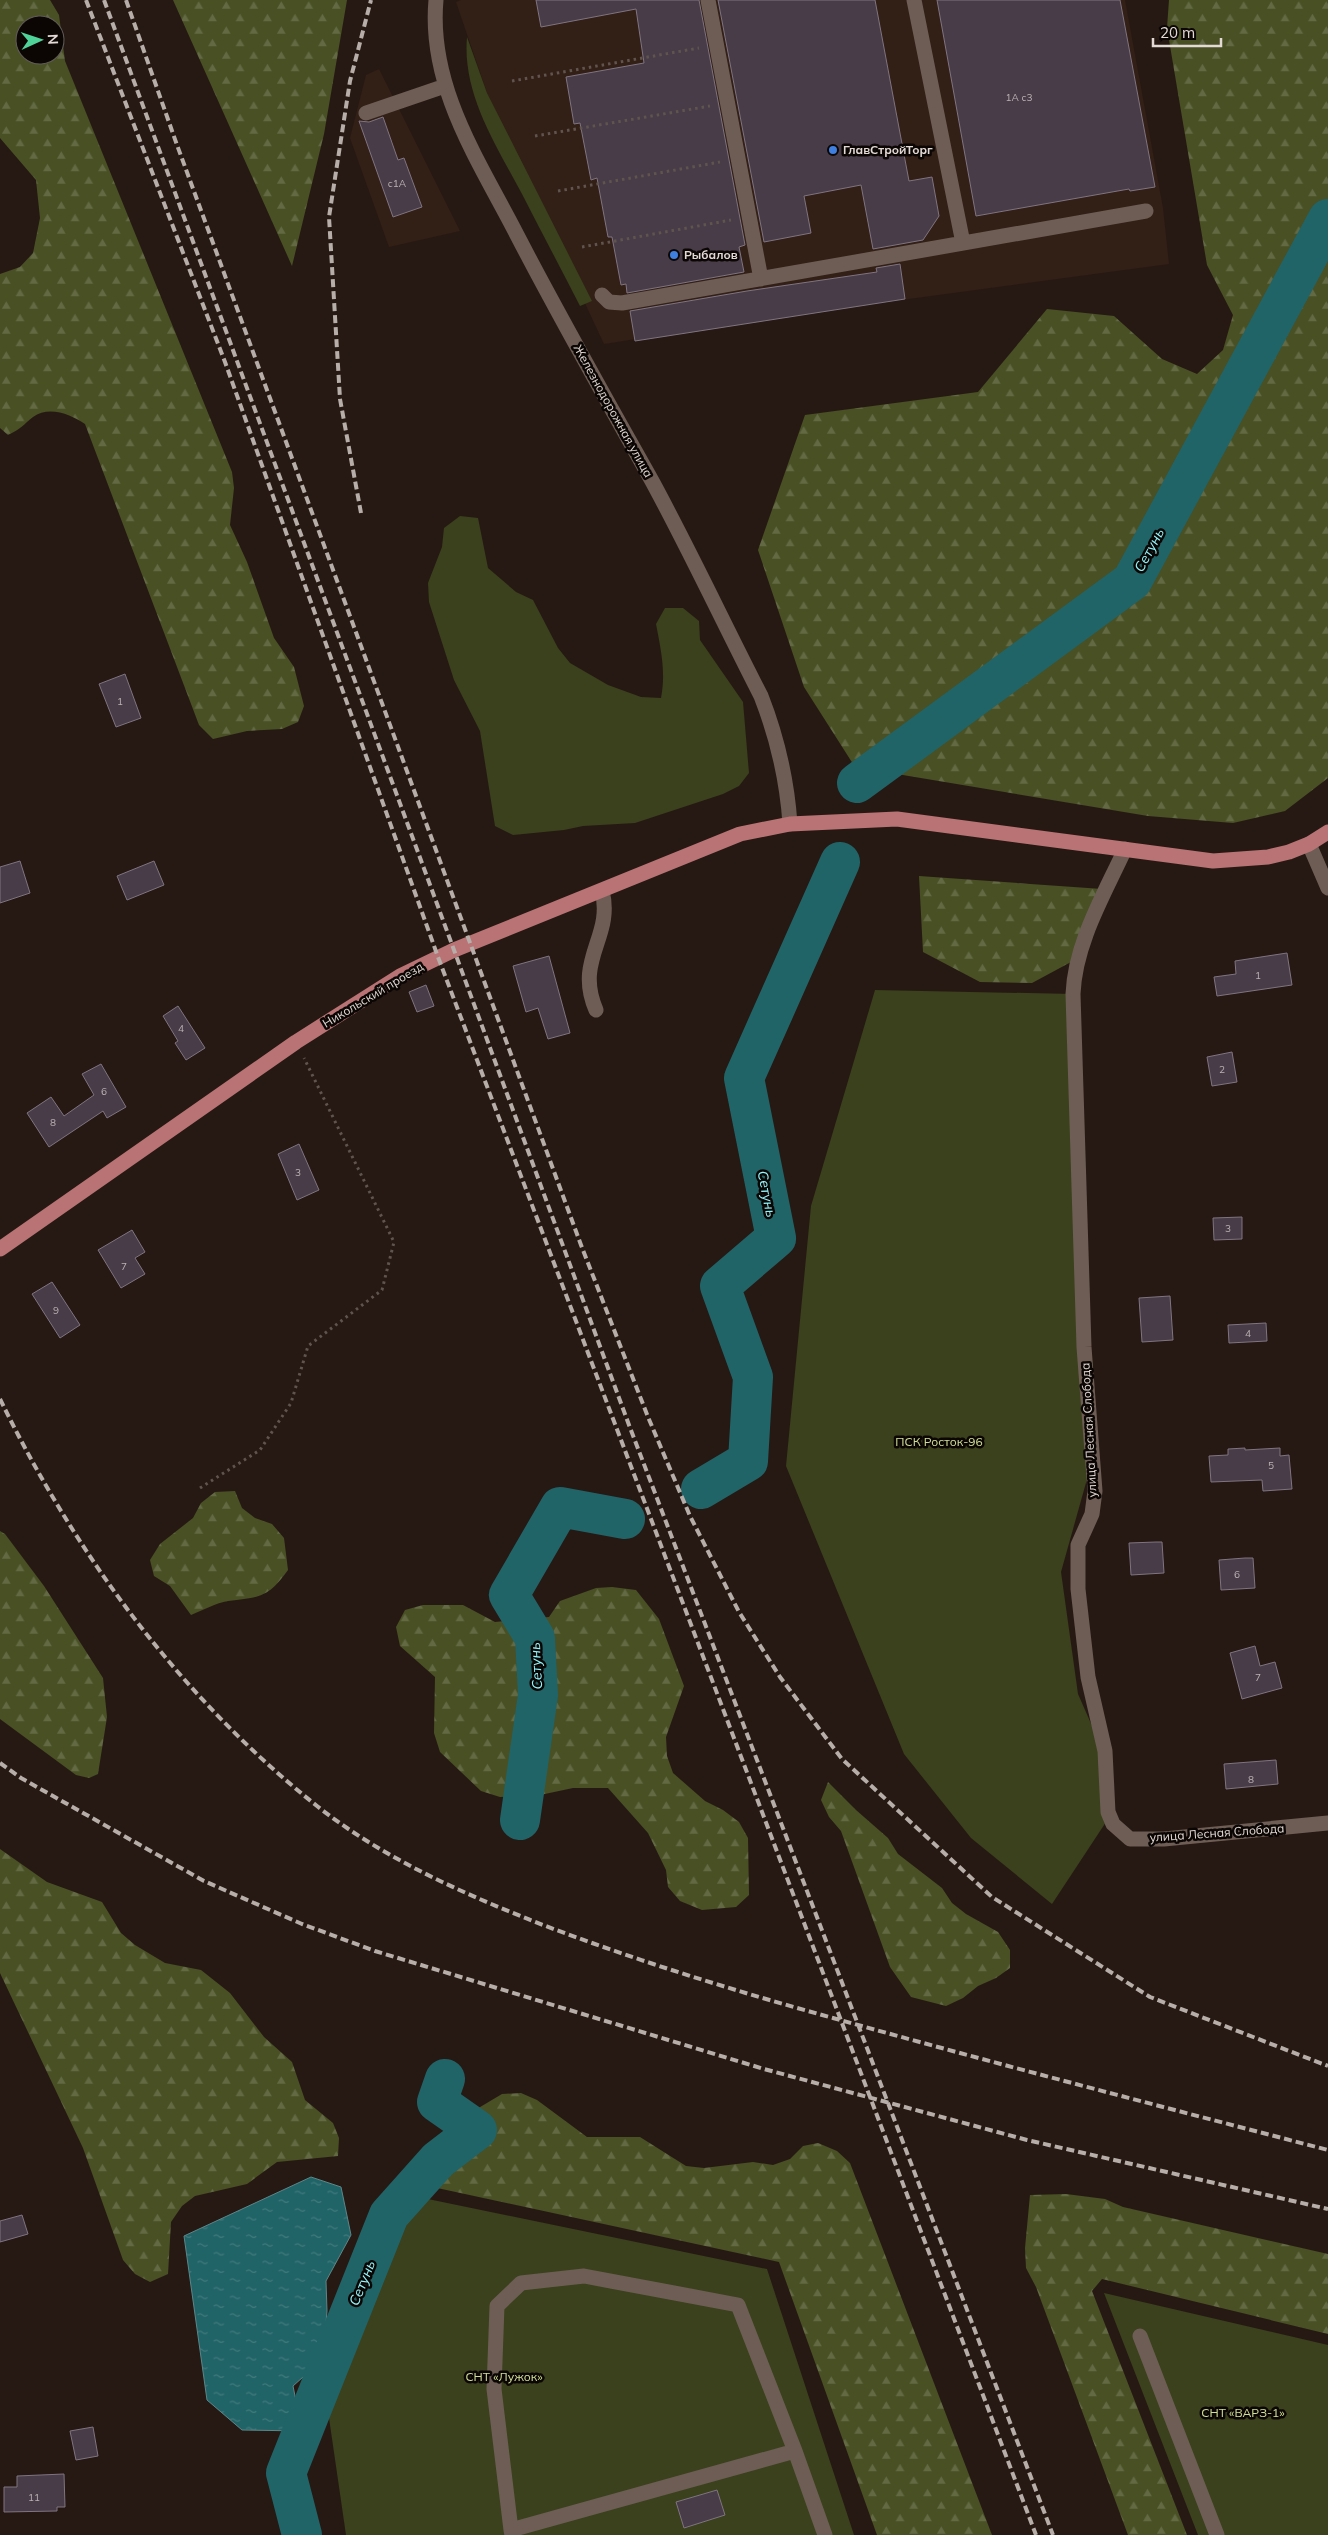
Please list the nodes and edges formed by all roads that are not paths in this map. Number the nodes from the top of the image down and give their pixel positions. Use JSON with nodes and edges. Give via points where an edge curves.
{"nodes":[{"id":1,"x":436,"y":0,"type":"edge"},
{"id":2,"x":708,"y":0,"type":"edge"},
{"id":3,"x":914,"y":0,"type":"edge"},
{"id":4,"x":445,"y":86,"type":"junction"},
{"id":5,"x":366,"y":113,"type":"dead end"},
{"id":6,"x":1146,"y":211,"type":"dead end"},
{"id":7,"x":963,"y":243,"type":"junction"},
{"id":8,"x":761,"y":279,"type":"junction"},
{"id":9,"x":602,"y":295,"type":"dead end"},
{"id":10,"x":790,"y":824,"type":"junction"},
{"id":11,"x":1328,"y":832,"type":"edge"},
{"id":12,"x":1309,"y":844,"type":"junction"},
{"id":13,"x":1124,"y":849,"type":"junction"},
{"id":14,"x":1328,"y":888,"type":"edge"},
{"id":15,"x":602,"y":891,"type":"junction"},
{"id":16,"x":596,"y":1010,"type":"dead end"},
{"id":17,"x":0,"y":1249,"type":"edge"},
{"id":18,"x":1328,"y":1822,"type":"edge"},
{"id":19,"x":1140,"y":2336,"type":"dead end"},
{"id":20,"x":795,"y":2451,"type":"junction"},
{"id":21,"x":512,"y":2532,"type":"edge"},
{"id":22,"x":825,"y":2535,"type":"edge"},
{"id":23,"x":1217,"y":2535,"type":"edge"}],
"edges":[{"from":1,"to":4,"type":"street","name":"Железнодорожная улица","via":[[436,50]]},
{"from":2,"to":8,"type":"street"},
{"from":3,"to":7,"type":"street"},
{"from":4,"to":5,"type":"street"},
{"from":4,"to":10,"type":"street","name":"Железнодорожная улица","via":[[455,114],[547,292],[653,484],[761,696],[779,752],[788,794]]},
{"from":6,"to":7,"type":"street"},
{"from":7,"to":8,"type":"street"},
{"from":8,"to":9,"type":"street","via":[[622,303],[610,302]]},
{"from":10,"to":13,"type":"main road","name":"Никольский проезд","via":[[896,819]]},
{"from":10,"to":15,"type":"main road","name":"Никольский проезд","via":[[740,834]]},
{"from":11,"to":12,"type":"main road","name":"Никольский проезд"},
{"from":12,"to":13,"type":"main road","name":"Никольский проезд","via":[[1268,857],[1213,861]]},
{"from":12,"to":14,"type":"street"},
{"from":13,"to":18,"type":"street","name":"улица Лесная Слобода","via":[[1084,941],[1074,972],[1073,994],[1084,1347],[1095,1491],[1092,1514],[1078,1545],[1078,1588],[1088,1677],[1105,1751],[1108,1812],[1113,1824],[1130,1838],[1164,1839]]},
{"from":15,"to":16,"type":"street","via":[[606,912],[592,955],[588,986]]},
{"from":15,"to":17,"type":"main road","name":"Никольский проезд","via":[[438,957],[361,1000]]},
{"from":19,"to":23,"type":"street"},
{"from":20,"to":21,"type":"street"},
{"from":20,"to":21,"type":"street","via":[[738,2305],[584,2276],[521,2283],[497,2306],[494,2389]]},
{"from":20,"to":22,"type":"street"}]}
